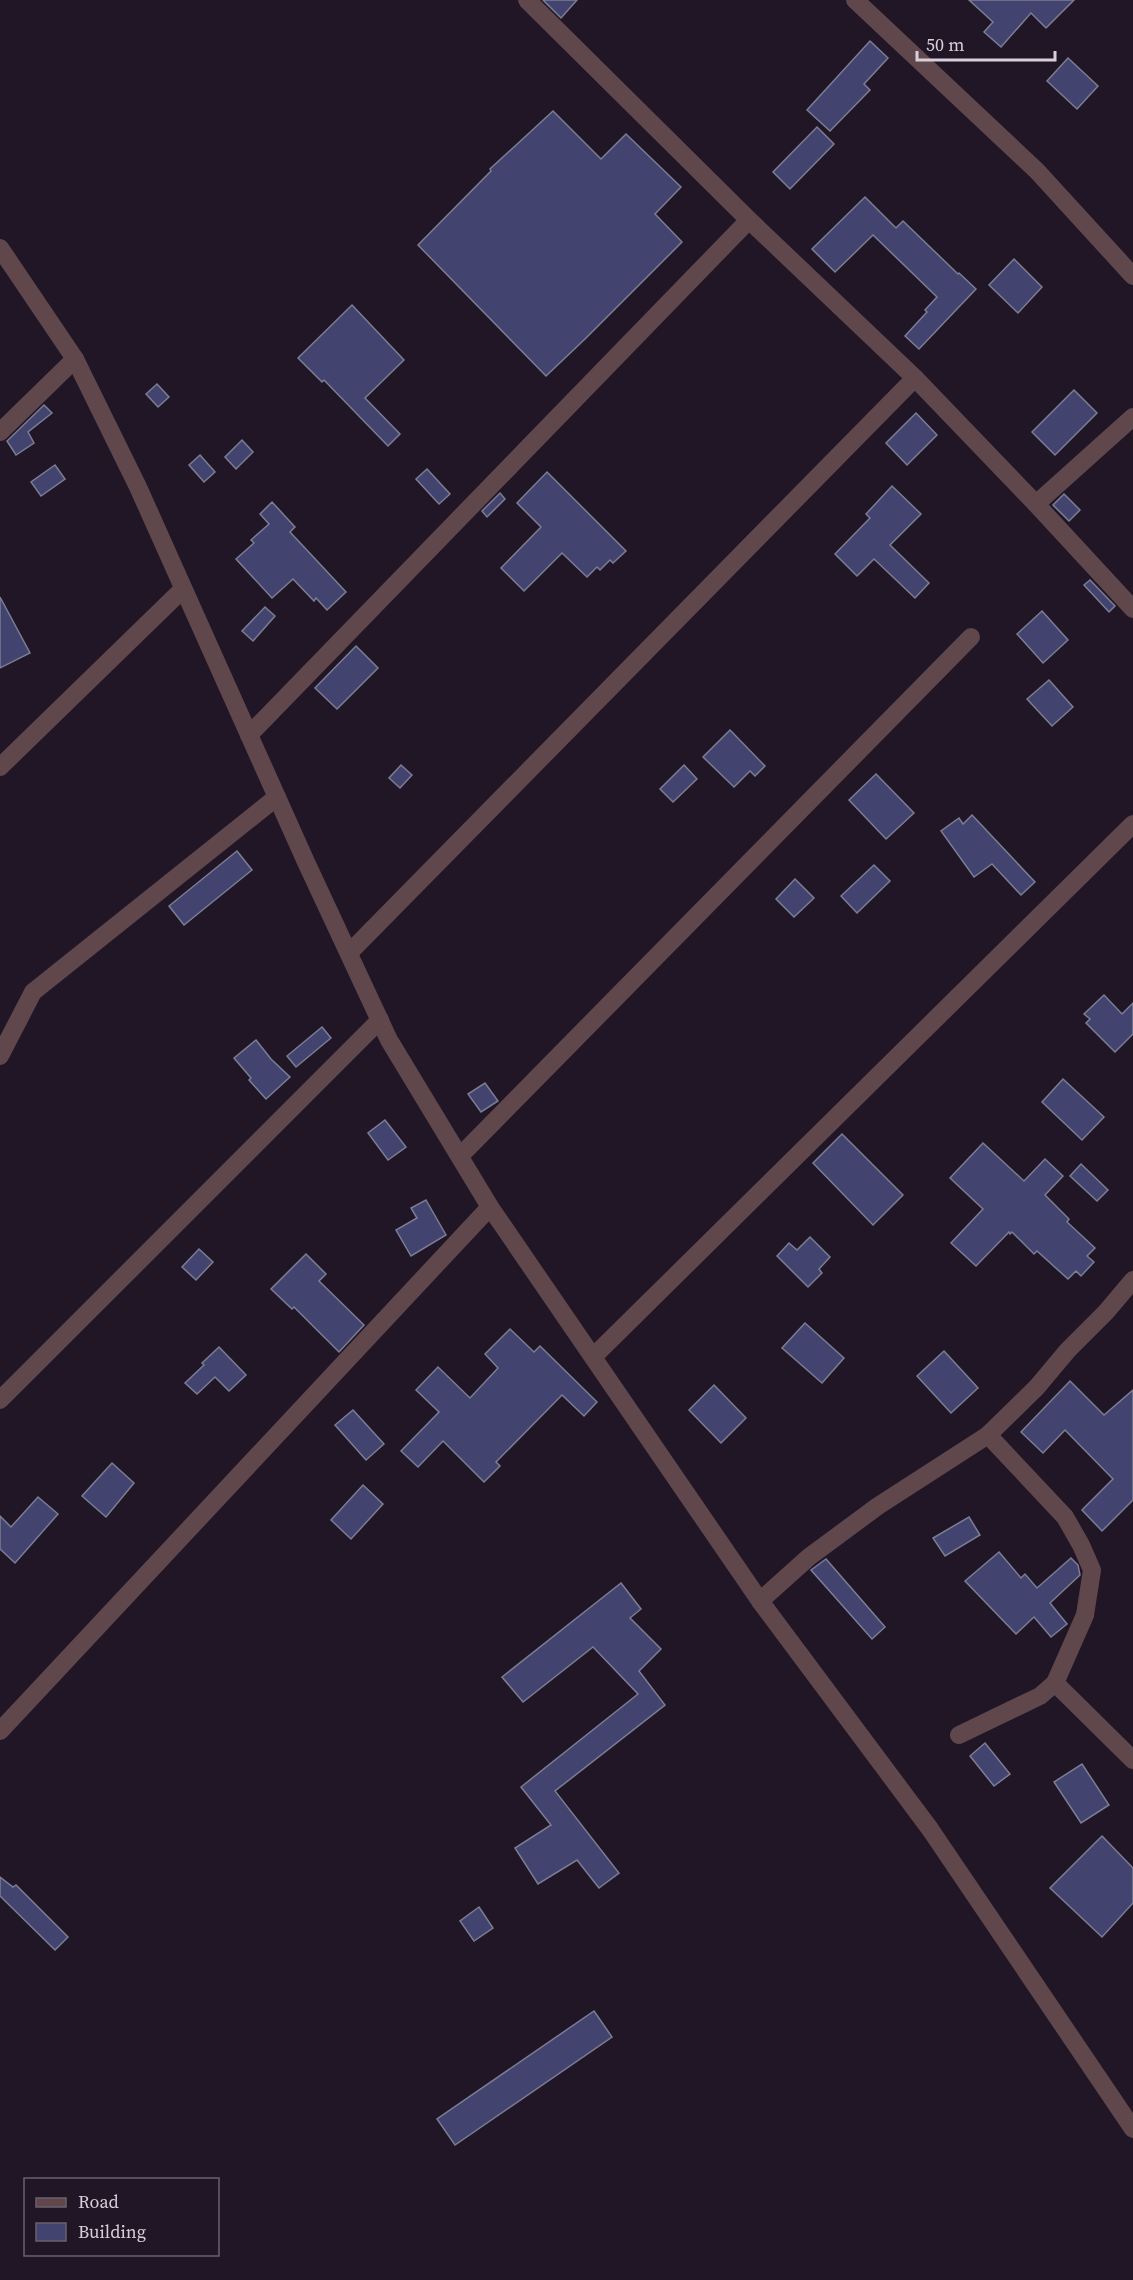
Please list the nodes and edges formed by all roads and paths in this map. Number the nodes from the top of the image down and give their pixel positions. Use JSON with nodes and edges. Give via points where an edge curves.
{"nodes":[{"id":1,"x":527,"y":0,"type":"edge"},
{"id":2,"x":855,"y":0,"type":"edge"},
{"id":3,"x":749,"y":220,"type":"junction"},
{"id":4,"x":0,"y":248,"type":"edge"},
{"id":5,"x":1133,"y":276,"type":"edge"},
{"id":6,"x":75,"y":359,"type":"junction"},
{"id":7,"x":915,"y":378,"type":"junction"},
{"id":8,"x":1133,"y":417,"type":"edge"},
{"id":9,"x":0,"y":432,"type":"edge"},
{"id":10,"x":1036,"y":504,"type":"junction"},
{"id":11,"x":183,"y":589,"type":"junction"},
{"id":12,"x":1133,"y":609,"type":"edge"},
{"id":13,"x":971,"y":638,"type":"dead end"},
{"id":14,"x":249,"y":735,"type":"junction"},
{"id":15,"x":0,"y":767,"type":"edge"},
{"id":16,"x":277,"y":797,"type":"junction"},
{"id":17,"x":1133,"y":824,"type":"edge"},
{"id":18,"x":349,"y":953,"type":"junction"},
{"id":19,"x":380,"y":1020,"type":"junction"},
{"id":20,"x":0,"y":1056,"type":"edge"},
{"id":21,"x":460,"y":1156,"type":"junction"},
{"id":22,"x":490,"y":1207,"type":"junction"},
{"id":23,"x":1133,"y":1280,"type":"edge"},
{"id":24,"x":594,"y":1356,"type":"junction"},
{"id":25,"x":0,"y":1400,"type":"edge"},
{"id":26,"x":988,"y":1435,"type":"junction"},
{"id":27,"x":760,"y":1600,"type":"junction"},
{"id":28,"x":1055,"y":1683,"type":"junction"},
{"id":29,"x":0,"y":1731,"type":"edge"},
{"id":30,"x":959,"y":1736,"type":"dead end"},
{"id":31,"x":1133,"y":1760,"type":"edge"},
{"id":32,"x":1133,"y":2129,"type":"edge"}],
"edges":[{"from":1,"to":3,"type":"street"},
{"from":2,"to":5,"type":"street","via":[[1036,171]]},
{"from":3,"to":7,"type":"street"},
{"from":3,"to":14,"type":"street"},
{"from":4,"to":6,"type":"street"},
{"from":6,"to":9,"type":"street"},
{"from":6,"to":11,"type":"street"},
{"from":7,"to":10,"type":"street"},
{"from":7,"to":18,"type":"street"},
{"from":8,"to":10,"type":"street"},
{"from":10,"to":12,"type":"street"},
{"from":11,"to":14,"type":"street"},
{"from":11,"to":15,"type":"street"},
{"from":13,"to":21,"type":"street"},
{"from":14,"to":16,"type":"street"},
{"from":16,"to":18,"type":"street"},
{"from":16,"to":20,"type":"street","via":[[33,992]]},
{"from":17,"to":24,"type":"street"},
{"from":18,"to":19,"type":"street"},
{"from":19,"to":21,"type":"street"},
{"from":19,"to":25,"type":"street"},
{"from":21,"to":22,"type":"street"},
{"from":22,"to":24,"type":"street"},
{"from":22,"to":29,"type":"street"},
{"from":23,"to":26,"type":"street"},
{"from":24,"to":27,"type":"street"},
{"from":26,"to":27,"type":"street","via":[[808,1557]]},
{"from":26,"to":28,"type":"street","via":[[1065,1517],[1092,1570],[1085,1615]]},
{"from":27,"to":32,"type":"street","via":[[930,1829]]},
{"from":28,"to":30,"type":"street","via":[[1040,1696]]},
{"from":28,"to":31,"type":"street"}]}
